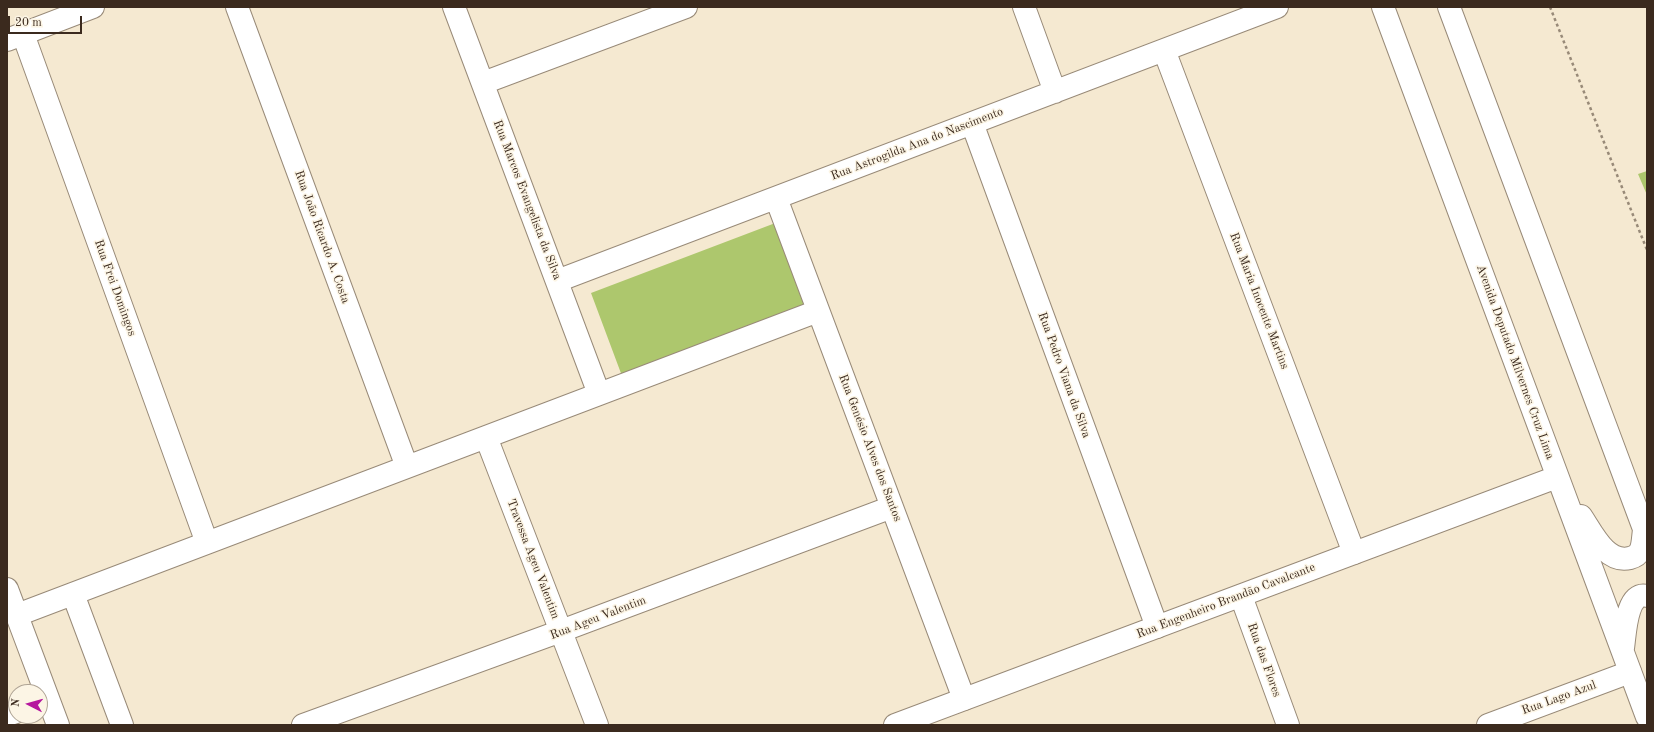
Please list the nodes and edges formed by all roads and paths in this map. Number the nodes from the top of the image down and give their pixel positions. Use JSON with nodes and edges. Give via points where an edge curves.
{"nodes":[{"id":1,"x":93,"y":7,"type":"edge"},
{"id":2,"x":237,"y":7,"type":"edge"},
{"id":3,"x":454,"y":7,"type":"edge"},
{"id":4,"x":686,"y":7,"type":"edge"},
{"id":5,"x":1024,"y":7,"type":"edge"},
{"id":6,"x":1277,"y":7,"type":"edge"},
{"id":7,"x":1383,"y":7,"type":"edge"},
{"id":8,"x":1449,"y":7,"type":"edge"},
{"id":9,"x":1550,"y":7,"type":"edge"},
{"id":10,"x":15,"y":37,"type":"edge"},
{"id":11,"x":1164,"y":50,"type":"junction"},
{"id":12,"x":483,"y":83,"type":"junction"},
{"id":13,"x":1055,"y":92,"type":"junction"},
{"id":14,"x":972,"y":123,"type":"junction"},
{"id":15,"x":776,"y":198,"type":"junction"},
{"id":16,"x":1647,"y":250,"type":"edge"},
{"id":17,"x":557,"y":281,"type":"junction"},
{"id":18,"x":818,"y":311,"type":"junction"},
{"id":19,"x":599,"y":394,"type":"junction"},
{"id":20,"x":486,"y":437,"type":"junction"},
{"id":21,"x":407,"y":467,"type":"junction"},
{"id":22,"x":1557,"y":477,"type":"junction"},
{"id":23,"x":1566,"y":501,"type":"junction"},
{"id":24,"x":892,"y":507,"type":"junction"},
{"id":25,"x":1646,"y":534,"type":"edge"},
{"id":26,"x":207,"y":543,"type":"junction"},
{"id":27,"x":1354,"y":553,"type":"junction"},
{"id":28,"x":7,"y":589,"type":"edge"},
{"id":29,"x":73,"y":594,"type":"junction"},
{"id":30,"x":1241,"y":596,"type":"junction"},
{"id":31,"x":1647,"y":596,"type":"edge"},
{"id":32,"x":17,"y":616,"type":"junction"},
{"id":33,"x":1157,"y":627,"type":"junction"},
{"id":34,"x":561,"y":631,"type":"junction"},
{"id":35,"x":1627,"y":662,"type":"junction"},
{"id":36,"x":39,"y":684,"type":"edge"},
{"id":37,"x":964,"y":699,"type":"junction"},
{"id":38,"x":48,"y":708,"type":"edge"},
{"id":39,"x":1647,"y":717,"type":"edge"},
{"id":40,"x":58,"y":725,"type":"edge"},
{"id":41,"x":122,"y":725,"type":"edge"},
{"id":42,"x":303,"y":725,"type":"edge"},
{"id":43,"x":597,"y":725,"type":"edge"},
{"id":44,"x":894,"y":725,"type":"edge"},
{"id":45,"x":1288,"y":725,"type":"edge"},
{"id":46,"x":1488,"y":725,"type":"edge"}],
"edges":[{"from":1,"to":10,"type":"street"},
{"from":2,"to":21,"type":"street","name":"Rua João Ricardo A. Costa"},
{"from":3,"to":12,"type":"street","name":"Rua Marcos Evangelista da Silva"},
{"from":4,"to":12,"type":"street"},
{"from":5,"to":13,"type":"street"},
{"from":6,"to":11,"type":"street","name":"Rua Astrogilda Ana do Nascimento"},
{"from":7,"to":22,"type":"street","name":"Avenida Deputado Milvernes Cruz Lima"},
{"from":8,"to":25,"type":"street"},
{"from":9,"to":16,"type":"path"},
{"from":10,"to":26,"type":"street","name":"Rua Frei Domingos"},
{"from":11,"to":13,"type":"street","name":"Rua Astrogilda Ana do Nascimento"},
{"from":11,"to":27,"type":"street","name":"Rua Maria Inocente Martins"},
{"from":12,"to":17,"type":"street","name":"Rua Marcos Evangelista da Silva"},
{"from":13,"to":14,"type":"street","name":"Rua Astrogilda Ana do Nascimento"},
{"from":14,"to":15,"type":"street","name":"Rua Astrogilda Ana do Nascimento"},
{"from":14,"to":33,"type":"street","name":"Rua Pedro Viana da Silva"},
{"from":15,"to":17,"type":"street","name":"Rua Astrogilda Ana do Nascimento"},
{"from":15,"to":18,"type":"street","name":"Rua Genésio Alves dos Santos"},
{"from":17,"to":19,"type":"street","name":"Rua Marcos Evangelista da Silva"},
{"from":18,"to":19,"type":"street"},
{"from":18,"to":24,"type":"street","name":"Rua Genésio Alves dos Santos"},
{"from":19,"to":20,"type":"street"},
{"from":20,"to":21,"type":"street"},
{"from":20,"to":34,"type":"street","name":"Travessa Ageu Valentim"},
{"from":21,"to":26,"type":"street"},
{"from":22,"to":23,"type":"street","name":"Avenida Deputado Milvernes Cruz Lima"},
{"from":22,"to":27,"type":"street","name":"Rua Engenheiro Brandão Cavalcante"},
{"from":23,"to":25,"type":"street","via":[[1581,516],[1598,542],[1617,558],[1634,557],[1641,551]]},
{"from":23,"to":35,"type":"street","name":"Avenida Deputado Milvernes Cruz Lima"},
{"from":24,"to":34,"type":"street","name":"Rua Ageu Valentim"},
{"from":24,"to":37,"type":"street","name":"Rua Genésio Alves dos Santos"},
{"from":26,"to":29,"type":"street"},
{"from":27,"to":30,"type":"street","name":"Rua Engenheiro Brandão Cavalcante"},
{"from":28,"to":32,"type":"street"},
{"from":29,"to":32,"type":"street"},
{"from":29,"to":41,"type":"street"},
{"from":30,"to":33,"type":"street","name":"Rua Engenheiro Brandão Cavalcante"},
{"from":30,"to":45,"type":"street","name":"Rua das Flores"},
{"from":31,"to":35,"type":"street","via":[[1637,597],[1630,608],[1625,627]]},
{"from":32,"to":36,"type":"street"},
{"from":33,"to":37,"type":"street","name":"Rua Engenheiro Brandão Cavalcante"},
{"from":34,"to":42,"type":"street","name":"Rua Ageu Valentim"},
{"from":34,"to":43,"type":"street","name":"Travessa Ageu Valentim"},
{"from":35,"to":39,"type":"street","name":"Avenida Deputado Milvernes Cruz Lima"},
{"from":35,"to":46,"type":"street","name":"Rua Lago Azul"},
{"from":37,"to":44,"type":"street","name":"Rua Engenheiro Brandão Cavalcante"},
{"from":38,"to":40,"type":"street"}]}
